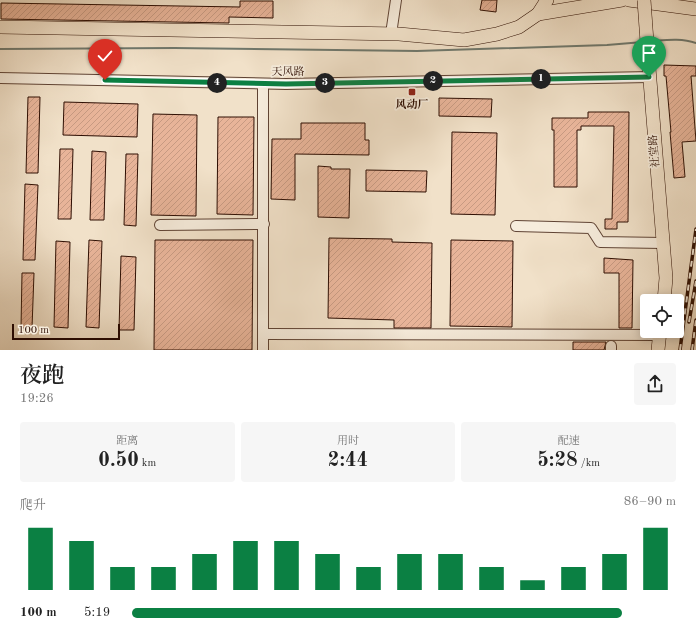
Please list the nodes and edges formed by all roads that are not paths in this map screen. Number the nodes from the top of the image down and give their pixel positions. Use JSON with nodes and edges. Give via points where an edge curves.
{"nodes":[{"id":1,"x":396,"y":0,"type":"edge"},
{"id":2,"x":547,"y":0,"type":"edge"},
{"id":3,"x":622,"y":0,"type":"edge"},
{"id":4,"x":629,"y":0,"type":"edge"},
{"id":5,"x":644,"y":0,"type":"edge"},
{"id":6,"x":696,"y":9,"type":"edge"},
{"id":7,"x":538,"y":14,"type":"junction"},
{"id":8,"x":0,"y":27,"type":"edge"},
{"id":9,"x":391,"y":34,"type":"junction"},
{"id":10,"x":649,"y":77,"type":"junction"},
{"id":11,"x":0,"y":78,"type":"edge"},
{"id":12,"x":263,"y":84,"type":"junction"},
{"id":13,"x":264,"y":224,"type":"junction"},
{"id":14,"x":160,"y":225,"type":"dead end"},
{"id":15,"x":516,"y":226,"type":"dead end"},
{"id":16,"x":663,"y":243,"type":"junction"},
{"id":17,"x":665,"y":294,"type":"edge"},
{"id":18,"x":640,"y":333,"type":"edge"},
{"id":19,"x":264,"y":334,"type":"junction"},
{"id":20,"x":659,"y":338,"type":"edge"},
{"id":21,"x":263,"y":350,"type":"edge"},
{"id":22,"x":658,"y":350,"type":"edge"}],
"edges":[{"from":1,"to":9,"type":"street"},
{"from":2,"to":7,"type":"main road"},
{"from":3,"to":7,"type":"main road"},
{"from":4,"to":6,"type":"main road"},
{"from":5,"to":10,"type":"main road","name":"社堂路","bridge":true},
{"from":7,"to":9,"type":"main road","via":[[519,27],[464,40]]},
{"from":8,"to":9,"type":"main road"},
{"from":10,"to":12,"type":"street","name":"天风路"},
{"from":10,"to":16,"type":"main road","name":"社堂路"},
{"from":11,"to":12,"type":"street","name":"天风路"},
{"from":12,"to":13,"type":"street"},
{"from":13,"to":14,"type":"street"},
{"from":13,"to":19,"type":"street"},
{"from":15,"to":16,"type":"street","via":[[590,228],[600,242]]},
{"from":16,"to":17,"type":"main road","name":"社堂路"},
{"from":18,"to":19,"type":"street"},
{"from":19,"to":21,"type":"street"},
{"from":20,"to":22,"type":"main road"}]}
